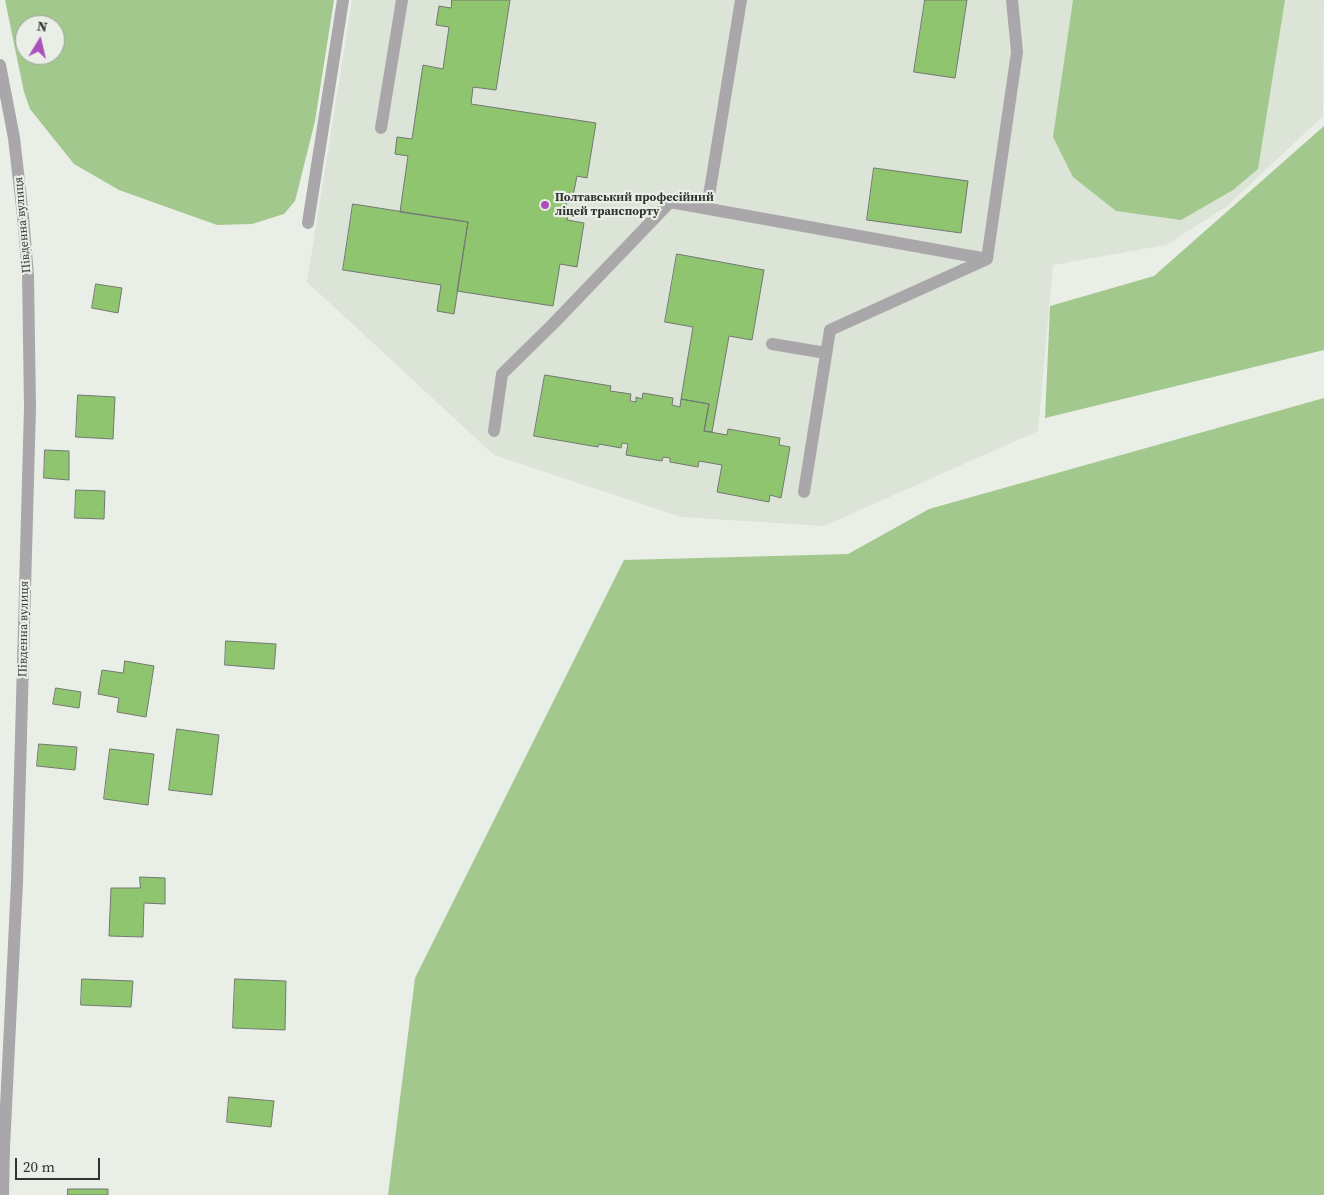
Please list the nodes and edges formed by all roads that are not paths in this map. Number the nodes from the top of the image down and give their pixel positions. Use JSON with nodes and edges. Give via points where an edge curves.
{"nodes":[{"id":1,"x":343,"y":0,"type":"edge"},
{"id":2,"x":402,"y":0,"type":"edge"},
{"id":3,"x":741,"y":0,"type":"edge"},
{"id":4,"x":1012,"y":0,"type":"edge"},
{"id":5,"x":0,"y":65,"type":"edge"},
{"id":6,"x":380,"y":128,"type":"dead end"},
{"id":7,"x":707,"y":208,"type":"junction"},
{"id":8,"x":308,"y":223,"type":"dead end"},
{"id":9,"x":987,"y":259,"type":"junction"},
{"id":10,"x":772,"y":344,"type":"dead end"},
{"id":11,"x":826,"y":353,"type":"junction"},
{"id":12,"x":494,"y":431,"type":"dead end"},
{"id":13,"x":804,"y":492,"type":"dead end"},
{"id":14,"x":3,"y":1195,"type":"edge"}],
"edges":[{"from":1,"to":8,"type":"street"},
{"from":2,"to":6,"type":"street"},
{"from":3,"to":7,"type":"street"},
{"from":4,"to":9,"type":"street","via":[[1017,52]]},
{"from":5,"to":14,"type":"street","name":"Південна вулиця","via":[[14,138],[23,216],[28,275],[30,407],[18,882]]},
{"from":7,"to":9,"type":"street"},
{"from":7,"to":12,"type":"street","via":[[670,202],[502,374]]},
{"from":9,"to":11,"type":"street","via":[[830,330]]},
{"from":10,"to":11,"type":"street"},
{"from":11,"to":13,"type":"street"}]}
